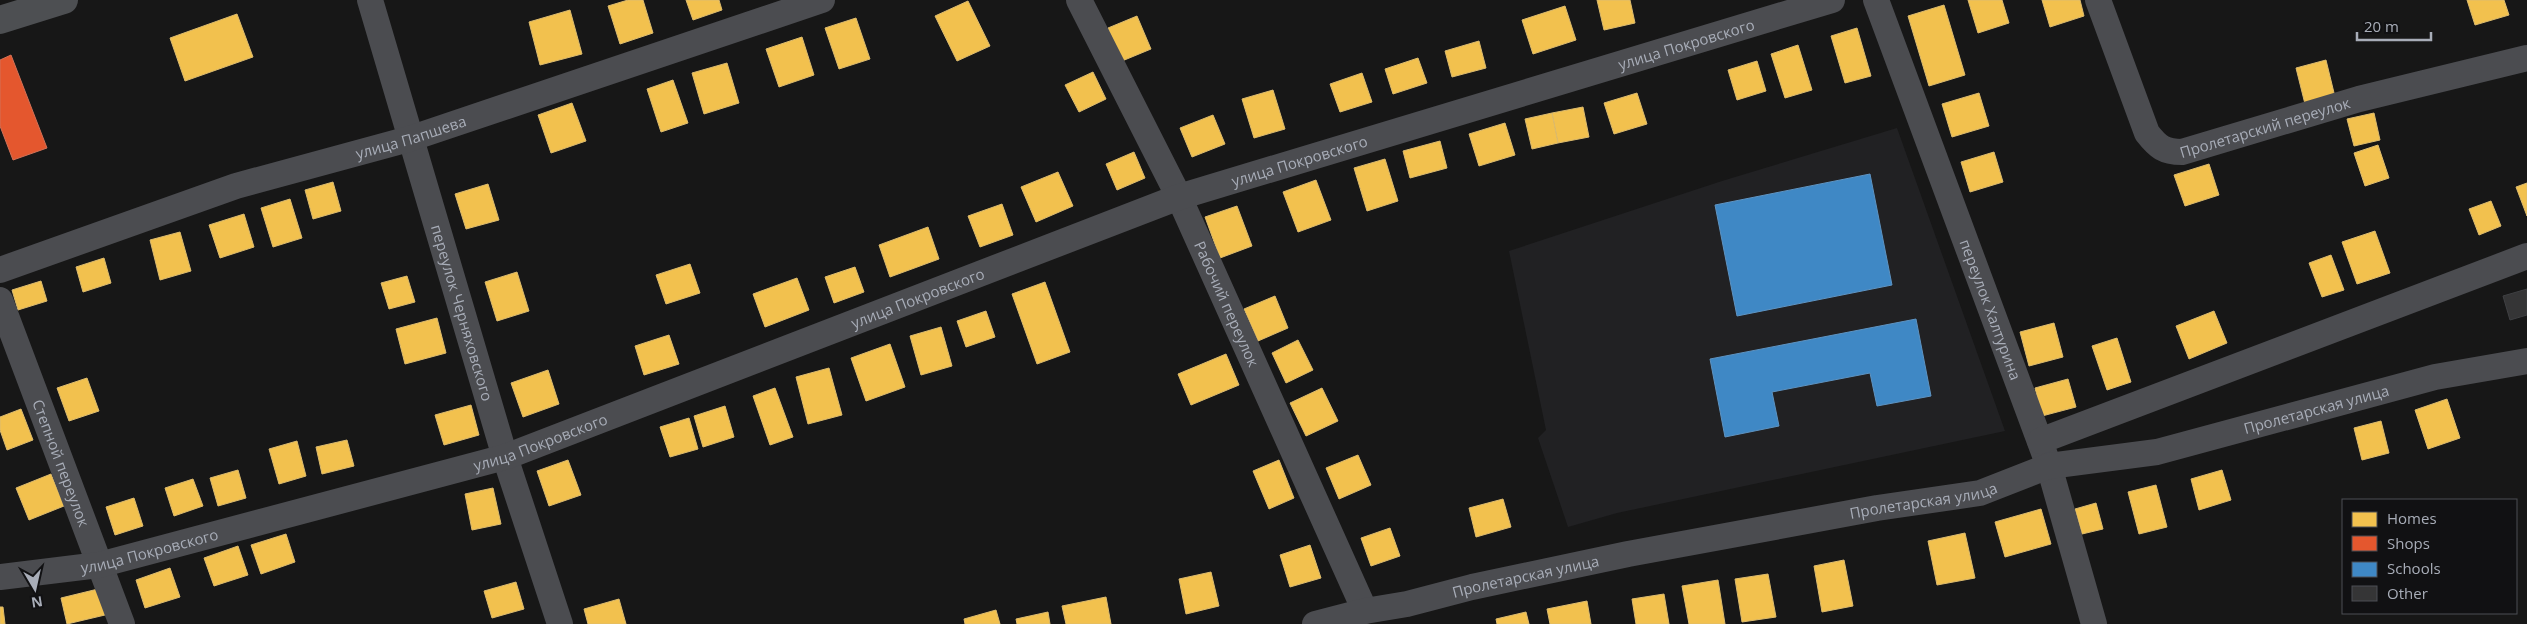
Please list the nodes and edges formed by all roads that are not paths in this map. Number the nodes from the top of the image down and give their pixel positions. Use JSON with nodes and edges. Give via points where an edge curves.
{"nodes":[{"id":1,"x":64,"y":0,"type":"edge"},
{"id":2,"x":370,"y":0,"type":"edge"},
{"id":3,"x":822,"y":0,"type":"edge"},
{"id":4,"x":1079,"y":0,"type":"edge"},
{"id":5,"x":1832,"y":0,"type":"edge"},
{"id":6,"x":1876,"y":0,"type":"edge"},
{"id":7,"x":2098,"y":0,"type":"edge"},
{"id":8,"x":0,"y":20,"type":"edge"},
{"id":9,"x":2527,"y":58,"type":"edge"},
{"id":10,"x":409,"y":139,"type":"junction"},
{"id":11,"x":1179,"y":197,"type":"junction"},
{"id":12,"x":2527,"y":256,"type":"edge"},
{"id":13,"x":0,"y":270,"type":"edge"},
{"id":14,"x":0,"y":300,"type":"edge"},
{"id":15,"x":2527,"y":361,"type":"edge"},
{"id":16,"x":2040,"y":441,"type":"junction"},
{"id":17,"x":505,"y":457,"type":"junction"},
{"id":18,"x":2049,"y":466,"type":"junction"},
{"id":19,"x":99,"y":565,"type":"junction"},
{"id":20,"x":0,"y":577,"type":"edge"},
{"id":21,"x":1365,"y":611,"type":"junction"},
{"id":22,"x":1409,"y":614,"type":"edge"},
{"id":23,"x":122,"y":624,"type":"edge"},
{"id":24,"x":560,"y":624,"type":"edge"},
{"id":25,"x":1315,"y":624,"type":"edge"},
{"id":26,"x":2094,"y":624,"type":"edge"}],
"edges":[{"from":1,"to":8,"type":"main road"},
{"from":2,"to":10,"type":"street","name":"переулок Черняховского"},
{"from":3,"to":10,"type":"street","name":"улица Папшева"},
{"from":4,"to":11,"type":"street","name":"Рабочий переулок"},
{"from":5,"to":11,"type":"street","name":"улица Покровского"},
{"from":6,"to":16,"type":"street","name":"переулок Халтурина"},
{"from":7,"to":9,"type":"street","name":"Пролетарский переулок","via":[[2148,132],[2157,146],[2168,152],[2182,152],[2360,99]]},
{"from":10,"to":13,"type":"street","name":"улица Папшева","via":[[236,186]]},
{"from":10,"to":17,"type":"street","name":"переулок Черняховского"},
{"from":11,"to":17,"type":"street","name":"улица Покровского"},
{"from":11,"to":21,"type":"street","name":"Рабочий переулок"},
{"from":12,"to":16,"type":"street"},
{"from":14,"to":19,"type":"street","name":"Степной переулок"},
{"from":15,"to":18,"type":"street","name":"Пролетарская улица","via":[[2435,377],[2157,452]]},
{"from":16,"to":18,"type":"street","name":"переулок Халтурина"},
{"from":17,"to":19,"type":"street","name":"улица Покровского"},
{"from":17,"to":24,"type":"street","name":"переулок Черняховского"},
{"from":18,"to":22,"type":"street","name":"Пролетарская улица","via":[[1980,493],[1877,508],[1628,554],[1472,587]]},
{"from":18,"to":26,"type":"street","name":"переулок Халтурина"},
{"from":19,"to":20,"type":"street","name":"улица Покровского"},
{"from":19,"to":23,"type":"street","name":"Степной переулок"},
{"from":21,"to":22,"type":"street","name":"Пролетарская улица"},
{"from":21,"to":25,"type":"street","name":"Пролетарская улица"}]}
